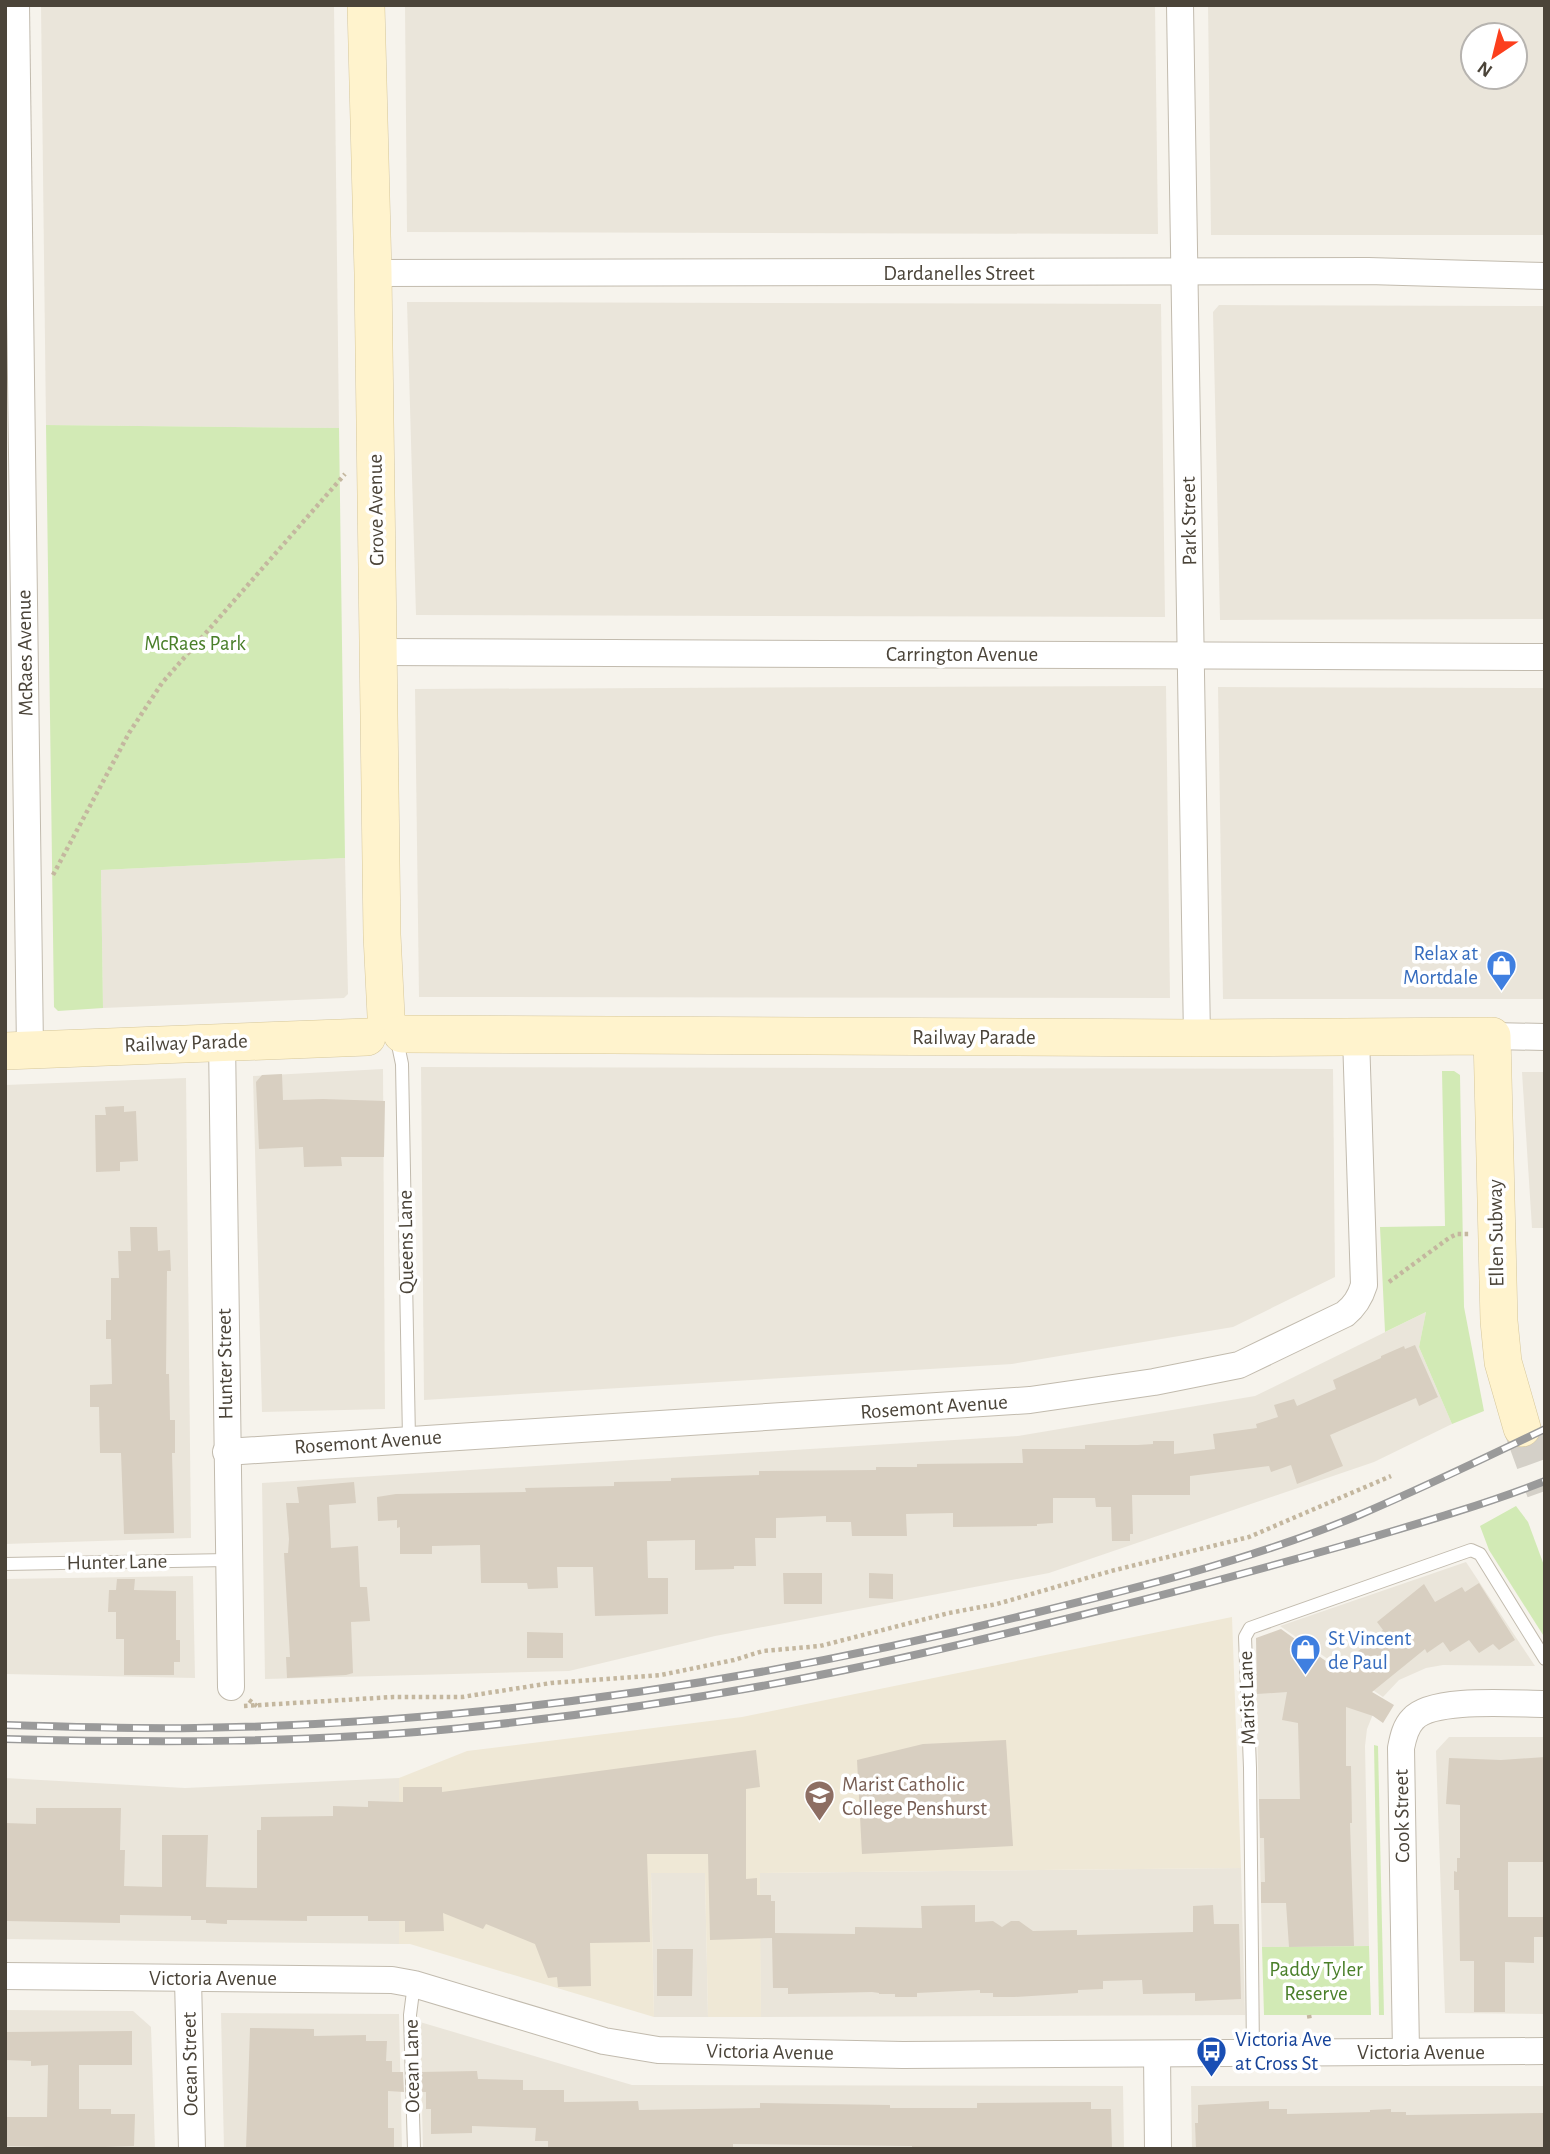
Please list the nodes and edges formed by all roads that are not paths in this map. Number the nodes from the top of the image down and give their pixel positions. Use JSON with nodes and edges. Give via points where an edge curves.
{"nodes":[{"id":1,"x":16,"y":5,"type":"edge"},
{"id":2,"x":366,"y":5,"type":"edge"},
{"id":3,"x":1180,"y":5,"type":"edge"},
{"id":4,"x":373,"y":273,"type":"junction"},
{"id":5,"x":1184,"y":273,"type":"junction"},
{"id":6,"x":1545,"y":276,"type":"edge"},
{"id":7,"x":378,"y":652,"type":"junction"},
{"id":8,"x":1191,"y":656,"type":"junction"},
{"id":9,"x":1545,"y":657,"type":"edge"},
{"id":10,"x":388,"y":1033,"type":"junction"},
{"id":11,"x":1492,"y":1036,"type":"junction"},
{"id":12,"x":1356,"y":1037,"type":"junction"},
{"id":13,"x":1545,"y":1037,"type":"edge"},
{"id":14,"x":1197,"y":1038,"type":"junction"},
{"id":15,"x":222,"y":1041,"type":"junction"},
{"id":16,"x":18,"y":1050,"type":"edge"},
{"id":17,"x":1522,"y":1428,"type":"tunnel mouth"},
{"id":18,"x":409,"y":1439,"type":"junction"},
{"id":19,"x":226,"y":1452,"type":"junction"},
{"id":20,"x":228,"y":1560,"type":"junction"},
{"id":21,"x":5,"y":1564,"type":"edge"},
{"id":22,"x":1545,"y":1659,"type":"edge"},
{"id":23,"x":232,"y":1697,"type":"road end"},
{"id":24,"x":1545,"y":1704,"type":"edge"},
{"id":25,"x":5,"y":1976,"type":"edge"},
{"id":26,"x":188,"y":1979,"type":"junction"},
{"id":27,"x":414,"y":1984,"type":"junction"},
{"id":28,"x":1406,"y":2052,"type":"junction"},
{"id":29,"x":1545,"y":2052,"type":"edge"},
{"id":30,"x":1157,"y":2054,"type":"junction"},
{"id":31,"x":1253,"y":2054,"type":"junction"},
{"id":32,"x":192,"y":2149,"type":"edge"},
{"id":33,"x":414,"y":2149,"type":"edge"},
{"id":34,"x":1158,"y":2149,"type":"edge"}],
"edges":[{"from":1,"to":16,"type":"street","name":"McRaes Avenue","via":[[28,888]]},
{"from":2,"to":4,"type":"street","name":"Grove Avenue"},
{"from":3,"to":5,"type":"street","name":"Park Street"},
{"from":4,"to":5,"type":"street","name":"Dardanelles Street"},
{"from":4,"to":7,"type":"street","name":"Grove Avenue"},
{"from":5,"to":6,"type":"street","name":"Dardanelles Street","via":[[1368,271]]},
{"from":5,"to":8,"type":"street","name":"Park Street"},
{"from":7,"to":8,"type":"street","name":"Carrington Avenue"},
{"from":7,"to":10,"type":"street","name":"Grove Avenue"},
{"from":8,"to":9,"type":"street","name":"Carrington Avenue"},
{"from":8,"to":14,"type":"street","name":"Park Street"},
{"from":10,"to":14,"type":"street","name":"Railway Parade"},
{"from":10,"to":15,"type":"street","name":"Railway Parade"},
{"from":10,"to":18,"type":"lane","name":"Queens Lane","via":[[402,1064]]},
{"from":11,"to":12,"type":"street","name":"Railway Parade"},
{"from":11,"to":13,"type":"street","name":"Railway Parade"},
{"from":11,"to":17,"type":"street","name":"Ellen Subway","via":[[1499,1321],[1503,1362]]},
{"from":12,"to":14,"type":"street","name":"Railway Parade"},
{"from":12,"to":18,"type":"street","name":"Rosemont Avenue","via":[[1362,1293],[1345,1314],[1253,1360],[1154,1382],[1016,1402]]},
{"from":15,"to":16,"type":"street","name":"Railway Parade"},
{"from":15,"to":19,"type":"street","name":"Hunter Street"},
{"from":18,"to":19,"type":"street","name":"Rosemont Avenue"},
{"from":19,"to":20,"type":"street","name":"Hunter Street"},
{"from":20,"to":21,"type":"lane","name":"Hunter Lane"},
{"from":20,"to":23,"type":"street","name":"Hunter Street"},
{"from":22,"to":31,"type":"lane","name":"Marist Lane","via":[[1480,1554],[1471,1550],[1250,1628],[1245,1637]]},
{"from":24,"to":28,"type":"street","name":"Cook Street","via":[[1443,1705],[1420,1712],[1407,1727],[1401,1748]]},
{"from":25,"to":26,"type":"street","name":"Victoria Avenue"},
{"from":26,"to":27,"type":"street","name":"Victoria Avenue"},
{"from":26,"to":32,"type":"street","name":"Ocean Street"},
{"from":27,"to":30,"type":"street","name":"Victoria Avenue","via":[[604,2041],[658,2050]]},
{"from":27,"to":33,"type":"lane","name":"Ocean Lane"},
{"from":28,"to":29,"type":"street","name":"Victoria Avenue"},
{"from":28,"to":31,"type":"street","name":"Victoria Avenue"},
{"from":30,"to":31,"type":"street","name":"Victoria Avenue"},
{"from":30,"to":34,"type":"street"}]}
